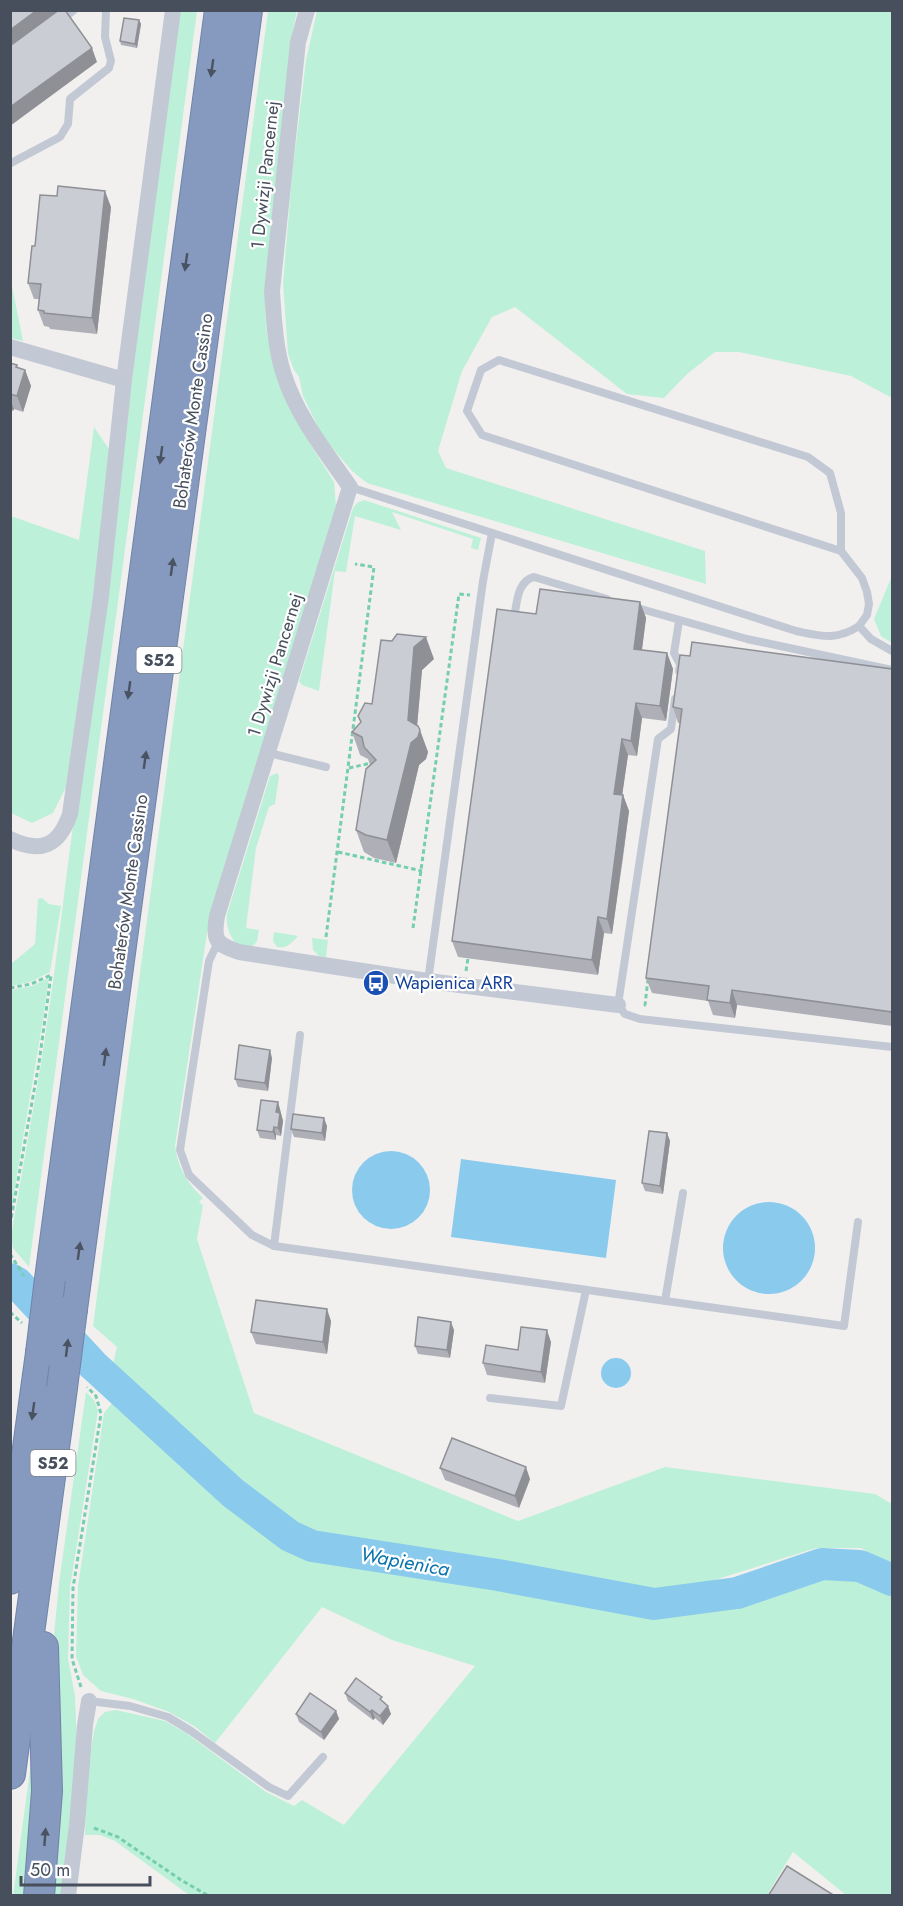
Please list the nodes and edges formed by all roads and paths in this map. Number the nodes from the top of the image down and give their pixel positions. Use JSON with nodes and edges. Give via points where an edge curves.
{"nodes":[{"id":1,"x":74,"y":10,"type":"edge"},
{"id":2,"x":106,"y":10,"type":"edge"},
{"id":3,"x":173,"y":10,"type":"edge"},
{"id":4,"x":220,"y":10,"type":"edge"},
{"id":5,"x":247,"y":10,"type":"edge"},
{"id":6,"x":307,"y":10,"type":"edge"},
{"id":7,"x":56,"y":24,"type":"edge"},
{"id":8,"x":11,"y":163,"type":"edge"},
{"id":9,"x":10,"y":347,"type":"edge"},
{"id":10,"x":124,"y":380,"type":"junction"},
{"id":11,"x":350,"y":487,"type":"junction"},
{"id":12,"x":492,"y":533,"type":"junction"},
{"id":13,"x":841,"y":551,"type":"junction"},
{"id":14,"x":355,"y":564,"type":"dead end"},
{"id":15,"x":459,"y":594,"type":"dead end"},
{"id":16,"x":612,"y":601,"type":"edge"},
{"id":17,"x":623,"y":604,"type":"edge"},
{"id":18,"x":514,"y":618,"type":"edge"},
{"id":19,"x":679,"y":621,"type":"junction"},
{"id":20,"x":859,"y":626,"type":"junction"},
{"id":21,"x":892,"y":651,"type":"edge"},
{"id":22,"x":892,"y":670,"type":"edge"},
{"id":23,"x":269,"y":753,"type":"junction"},
{"id":24,"x":371,"y":763,"type":"edge"},
{"id":25,"x":326,"y":767,"type":"dead end"},
{"id":26,"x":348,"y":768,"type":"junction"},
{"id":27,"x":10,"y":839,"type":"edge"},
{"id":28,"x":338,"y":852,"type":"junction"},
{"id":29,"x":422,"y":871,"type":"junction"},
{"id":30,"x":413,"y":928,"type":"dead end"},
{"id":31,"x":326,"y":936,"type":"dead end"},
{"id":32,"x":218,"y":942,"type":"junction"},
{"id":33,"x":428,"y":981,"type":"junction"},
{"id":34,"x":10,"y":988,"type":"edge"},
{"id":35,"x":618,"y":1005,"type":"junction"},
{"id":36,"x":300,"y":1035,"type":"dead end"},
{"id":37,"x":892,"y":1047,"type":"edge"},
{"id":38,"x":683,"y":1193,"type":"dead end"},
{"id":39,"x":858,"y":1222,"type":"dead end"},
{"id":40,"x":10,"y":1225,"type":"edge"},
{"id":41,"x":274,"y":1246,"type":"junction"},
{"id":42,"x":10,"y":1254,"type":"edge"},
{"id":43,"x":37,"y":1277,"type":"junction"},
{"id":44,"x":586,"y":1290,"type":"junction"},
{"id":45,"x":665,"y":1300,"type":"junction"},
{"id":46,"x":96,"y":1396,"type":"dead end"},
{"id":47,"x":490,"y":1398,"type":"dead end"},
{"id":48,"x":23,"y":1481,"type":"junction"},
{"id":49,"x":10,"y":1533,"type":"edge"},
{"id":50,"x":42,"y":1538,"type":"junction"},
{"id":51,"x":10,"y":1579,"type":"edge"},
{"id":52,"x":89,"y":1701,"type":"junction"},
{"id":53,"x":323,"y":1757,"type":"dead end"},
{"id":54,"x":10,"y":1774,"type":"edge"},
{"id":55,"x":78,"y":1825,"type":"junction"},
{"id":56,"x":39,"y":1896,"type":"edge"},
{"id":57,"x":68,"y":1896,"type":"edge"},
{"id":58,"x":209,"y":1896,"type":"edge"}],
"edges":[{"from":1,"to":7,"type":"lane"},
{"from":2,"to":8,"type":"lane","via":[[109,68],[70,99],[68,124],[60,137]]},
{"from":3,"to":10,"type":"street"},
{"from":4,"to":43,"type":"highway","name":"Bohaterów Monte Cassino","number":"S52","one_way":true},
{"from":50,"to":5,"type":"highway","name":"Bohaterów Monte Cassino","number":"S52","one_way":true,"bridge":true},
{"from":6,"to":11,"type":"street","name":"1 Dywizji Pancernej","via":[[297,54],[272,291],[274,322],[284,374],[294,401]]},
{"from":9,"to":10,"type":"street"},
{"from":10,"to":27,"type":"street","via":[[101,596],[69,814],[64,831],[53,842],[37,847]]},
{"from":11,"to":12,"type":"lane"},
{"from":11,"to":23,"type":"street","name":"1 Dywizji Pancernej"},
{"from":12,"to":20,"type":"lane","via":[[796,631],[834,636]]},
{"from":12,"to":33,"type":"lane"},
{"from":13,"to":13,"type":"lane","via":[[842,513],[830,473],[808,458],[499,360],[481,370],[467,411],[482,435]]},
{"from":13,"to":20,"type":"lane","via":[[862,578],[867,592],[867,615]]},
{"from":14,"to":26,"type":"path","via":[[374,567]]},
{"from":15,"to":29,"type":"path"},
{"from":16,"to":18,"type":"lane","via":[[528,578],[521,586]]},
{"from":17,"to":19,"type":"lane"},
{"from":19,"to":22,"type":"lane"},
{"from":19,"to":35,"type":"lane","via":[[674,653],[680,664],[671,729],[658,739]]},
{"from":20,"to":21,"type":"lane","via":[[871,639]]},
{"from":23,"to":25,"type":"lane"},
{"from":23,"to":32,"type":"street","name":"1 Dywizji Pancernej","via":[[217,916]]},
{"from":24,"to":26,"type":"path"},
{"from":26,"to":28,"type":"path"},
{"from":28,"to":29,"type":"path"},
{"from":28,"to":31,"type":"path"},
{"from":29,"to":30,"type":"path"},
{"from":32,"to":33,"type":"street","via":[[238,952]]},
{"from":32,"to":41,"type":"lane","via":[[208,961],[180,1150],[189,1175],[252,1235]]},
{"from":33,"to":35,"type":"street"},
{"from":34,"to":40,"type":"path","via":[[51,975]]},
{"from":35,"to":37,"type":"lane","via":[[625,1014],[640,1019]]},
{"from":36,"to":41,"type":"lane"},
{"from":38,"to":45,"type":"lane"},
{"from":39,"to":45,"type":"lane","via":[[844,1326]]},
{"from":41,"to":44,"type":"lane"},
{"from":42,"to":43,"type":"path"},
{"from":43,"to":48,"type":"highway","name":"Bohaterów Monte Cassino","number":"S52","one_way":true,"bridge":true,"via":[[41,1353]]},
{"from":44,"to":45,"type":"lane"},
{"from":44,"to":47,"type":"lane","via":[[561,1406]]},
{"from":46,"to":52,"type":"path","via":[[101,1414],[73,1588],[72,1659]]},
{"from":48,"to":49,"type":"highway"},
{"from":48,"to":51,"type":"highway","name":"Bohaterów Monte Cassino","number":"S52"},
{"from":50,"to":54,"type":"highway","name":"Bohaterów Monte Cassino","number":"S52"},
{"from":56,"to":50,"type":"highway","one_way":true,"via":[[47,1791]]},
{"from":52,"to":53,"type":"lane","via":[[130,1706],[168,1717],[288,1796]]},
{"from":52,"to":55,"type":"street"},
{"from":55,"to":57,"type":"street"},
{"from":55,"to":58,"type":"path","via":[[118,1837]]}]}
